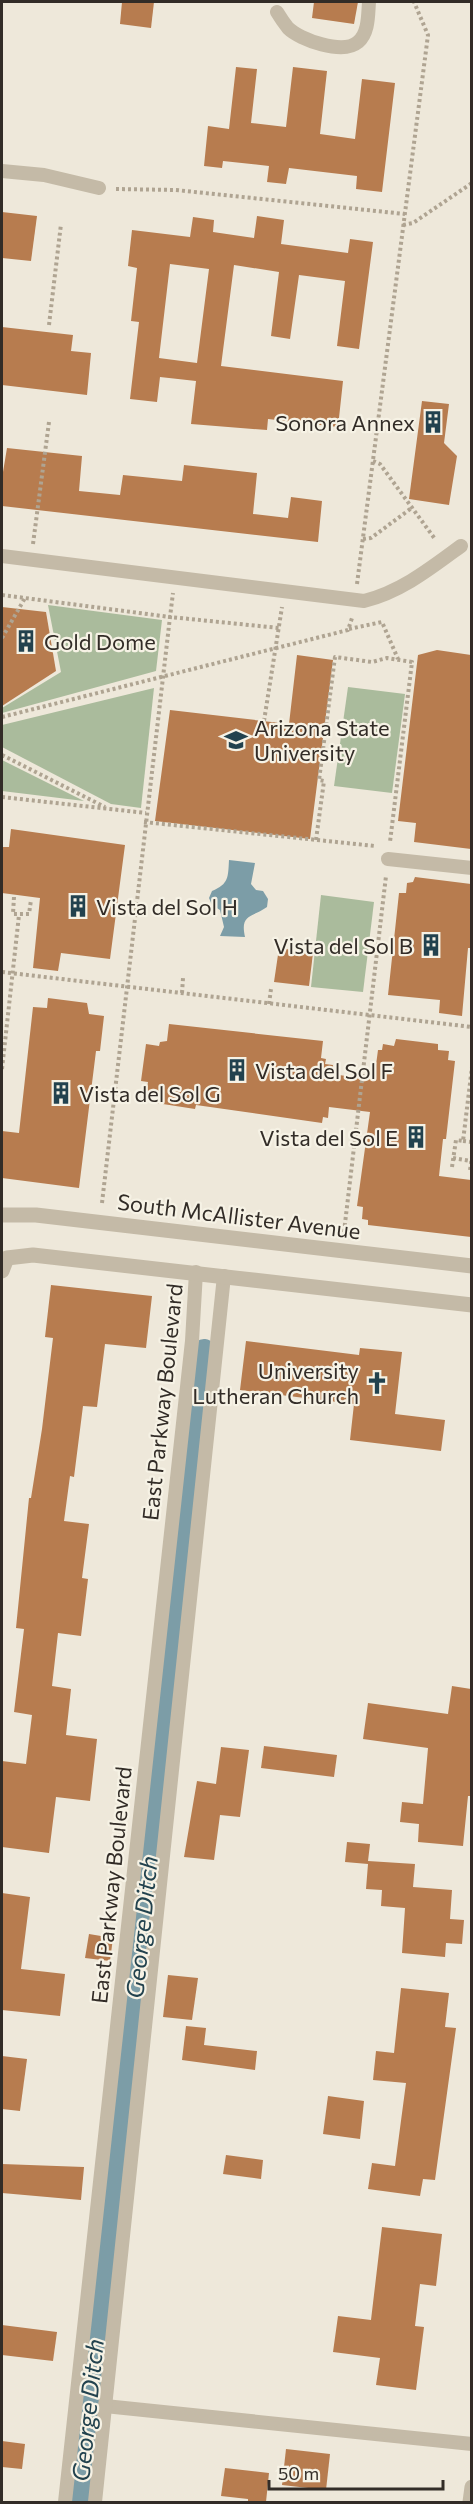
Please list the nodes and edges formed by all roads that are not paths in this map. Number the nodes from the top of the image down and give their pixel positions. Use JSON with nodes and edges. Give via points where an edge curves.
{"nodes":[{"id":1,"x":369,"y":2,"type":"edge"},
{"id":2,"x":277,"y":12,"type":"dead end"},
{"id":3,"x":2,"y":171,"type":"edge"},
{"id":4,"x":99,"y":188,"type":"road end"},
{"id":5,"x":460,"y":546,"type":"dead end"},
{"id":6,"x":2,"y":556,"type":"edge"},
{"id":7,"x":388,"y":859,"type":"road end"},
{"id":8,"x":471,"y":868,"type":"edge"},
{"id":9,"x":2,"y":1215,"type":"edge"},
{"id":10,"x":4,"y":1264,"type":"edge"},
{"id":11,"x":471,"y":1266,"type":"edge"},
{"id":12,"x":196,"y":1272,"type":"junction"},
{"id":13,"x":224,"y":1276,"type":"junction"},
{"id":14,"x":471,"y":1305,"type":"edge"},
{"id":15,"x":105,"y":2406,"type":"junction"},
{"id":16,"x":471,"y":2444,"type":"edge"},
{"id":17,"x":471,"y":2487,"type":"edge"},
{"id":18,"x":65,"y":2502,"type":"edge"},
{"id":19,"x":95,"y":2502,"type":"edge"},
{"id":20,"x":470,"y":2502,"type":"edge"}],
"edges":[{"from":1,"to":2,"type":"lane","via":[[366,29],[358,42],[343,48],[310,41],[288,29]]},
{"from":3,"to":4,"type":"lane","via":[[44,175]]},
{"from":5,"to":6,"type":"lane","via":[[418,577],[364,601]]},
{"from":7,"to":8,"type":"lane"},
{"from":9,"to":11,"type":"street","name":"South McAllister Avenue","via":[[36,1215]]},
{"from":10,"to":12,"type":"street","via":[[33,1255]]},
{"from":12,"to":13,"type":"street"},
{"from":12,"to":18,"type":"lane","name":"East Parkway Boulevard","via":[[192,1341]]},
{"from":13,"to":14,"type":"street"},
{"from":13,"to":15,"type":"lane"},
{"from":15,"to":16,"type":"lane"},
{"from":15,"to":19,"type":"lane"},
{"from":17,"to":20,"type":"street"}]}
